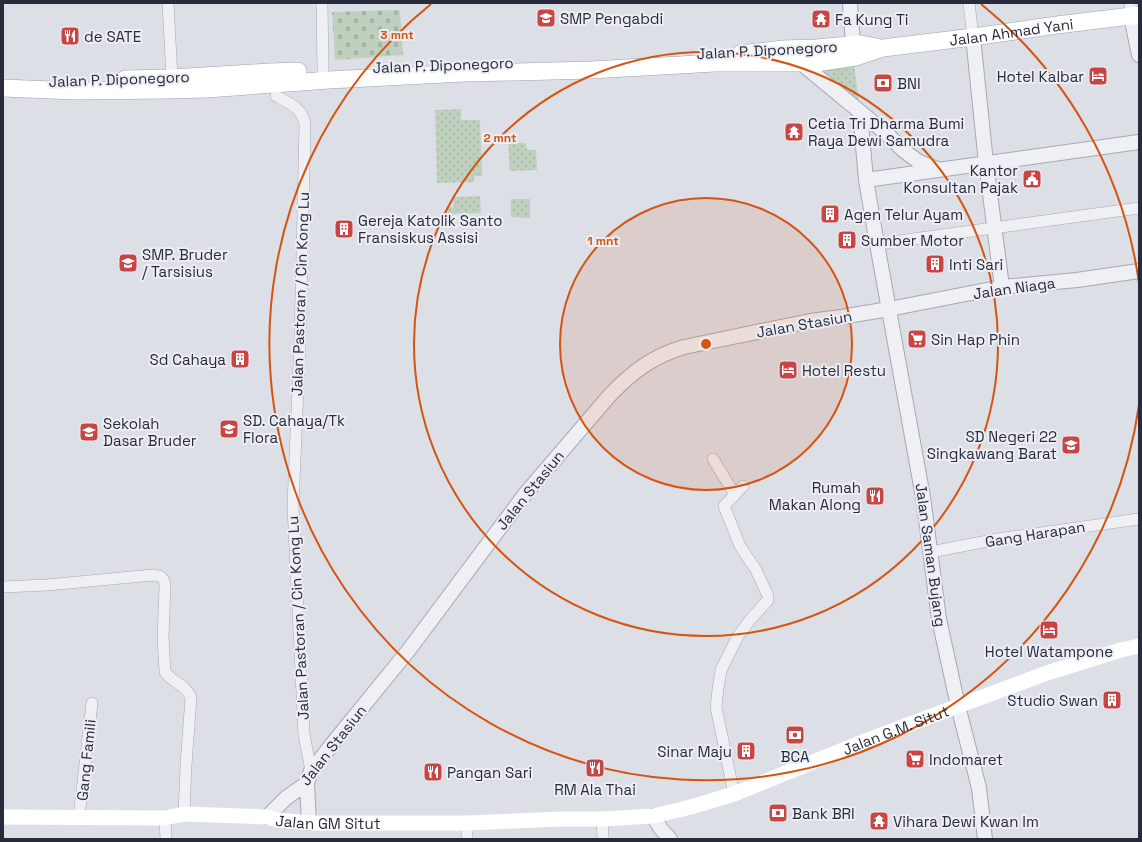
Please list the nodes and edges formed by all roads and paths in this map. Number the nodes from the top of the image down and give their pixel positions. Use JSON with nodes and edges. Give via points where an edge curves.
{"nodes":[{"id":1,"x":168,"y":3,"type":"edge"},
{"id":2,"x":322,"y":3,"type":"edge"},
{"id":3,"x":850,"y":3,"type":"edge"},
{"id":4,"x":969,"y":3,"type":"edge"},
{"id":5,"x":1133,"y":11,"type":"edge"},
{"id":6,"x":973,"y":37,"type":"junction"},
{"id":7,"x":853,"y":45,"type":"junction"},
{"id":8,"x":882,"y":48,"type":"junction"},
{"id":9,"x":1139,"y":55,"type":"edge"},
{"id":10,"x":801,"y":63,"type":"junction"},
{"id":11,"x":323,"y":70,"type":"junction"},
{"id":12,"x":172,"y":78,"type":"junction"},
{"id":13,"x":3,"y":80,"type":"edge"},
{"id":14,"x":206,"y":82,"type":"junction"},
{"id":15,"x":3,"y":88,"type":"edge"},
{"id":16,"x":276,"y":96,"type":"dead end"},
{"id":17,"x":860,"y":112,"type":"junction"},
{"id":18,"x":1139,"y":142,"type":"edge"},
{"id":19,"x":986,"y":163,"type":"junction"},
{"id":20,"x":939,"y":170,"type":"junction"},
{"id":21,"x":866,"y":180,"type":"junction"},
{"id":22,"x":1139,"y":208,"type":"edge"},
{"id":23,"x":994,"y":228,"type":"junction"},
{"id":24,"x":877,"y":244,"type":"junction"},
{"id":25,"x":1139,"y":271,"type":"edge"},
{"id":26,"x":1002,"y":287,"type":"junction"},
{"id":27,"x":889,"y":309,"type":"junction"},
{"id":28,"x":713,"y":459,"type":"dead end"},
{"id":29,"x":1139,"y":519,"type":"edge"},
{"id":30,"x":931,"y":552,"type":"junction"},
{"id":31,"x":3,"y":587,"type":"edge"},
{"id":32,"x":1139,"y":646,"type":"edge"},
{"id":33,"x":92,"y":703,"type":"dead end"},
{"id":34,"x":958,"y":706,"type":"junction"},
{"id":35,"x":309,"y":777,"type":"junction"},
{"id":36,"x":734,"y":794,"type":"junction"},
{"id":37,"x":184,"y":814,"type":"junction"},
{"id":38,"x":267,"y":816,"type":"junction"},
{"id":39,"x":653,"y":816,"type":"junction"},
{"id":40,"x":3,"y":817,"type":"edge"},
{"id":41,"x":79,"y":817,"type":"junction"},
{"id":42,"x":165,"y":818,"type":"junction"},
{"id":43,"x":602,"y":819,"type":"junction"},
{"id":44,"x":309,"y":823,"type":"junction"},
{"id":45,"x":467,"y":823,"type":"junction"},
{"id":46,"x":166,"y":839,"type":"edge"},
{"id":47,"x":468,"y":839,"type":"edge"},
{"id":48,"x":603,"y":839,"type":"edge"},
{"id":49,"x":670,"y":839,"type":"edge"},
{"id":50,"x":985,"y":839,"type":"edge"}],
"edges":[{"from":1,"to":12,"type":"street"},
{"from":2,"to":11,"type":"street"},
{"from":3,"to":7,"type":"street"},
{"from":4,"to":6,"type":"street"},
{"from":5,"to":6,"type":"main road","name":"Jalan Ahmad Yani"},
{"from":5,"to":9,"type":"street"},
{"from":6,"to":8,"type":"main road","name":"Jalan Ahmad Yani"},
{"from":6,"to":19,"type":"street"},
{"from":7,"to":8,"type":"main road","name":"Jalan P. Diponegoro"},
{"from":7,"to":11,"type":"main road","name":"Jalan P. Diponegoro","via":[[739,54],[675,54]]},
{"from":8,"to":10,"type":"main road","name":"Jalan P. Diponegoro","via":[[856,56]]},
{"from":10,"to":14,"type":"main road","name":"Jalan P. Diponegoro"},
{"from":10,"to":17,"type":"street"},
{"from":11,"to":14,"type":"main road","name":"Jalan P. Diponegoro","via":[[269,72]]},
{"from":12,"to":13,"type":"main road","name":"Jalan P. Diponegoro","via":[[59,82]]},
{"from":12,"to":14,"type":"main road","name":"Jalan P. Diponegoro"},
{"from":14,"to":15,"type":"main road","name":"Jalan P. Diponegoro","via":[[170,90],[75,91]]},
{"from":16,"to":35,"type":"street","name":"Jalan Pastoran / Cin Kong Lu","via":[[301,112],[305,126],[293,506],[304,734]]},
{"from":17,"to":20,"type":"street","via":[[919,162]]},
{"from":17,"to":21,"type":"street","name":"Jalan Saman Bujang"},
{"from":18,"to":19,"type":"street"},
{"from":19,"to":20,"type":"street"},
{"from":19,"to":23,"type":"street"},
{"from":20,"to":21,"type":"street"},
{"from":21,"to":24,"type":"street","name":"Jalan Saman Bujang"},
{"from":22,"to":23,"type":"street"},
{"from":23,"to":24,"type":"street"},
{"from":23,"to":26,"type":"street"},
{"from":24,"to":27,"type":"street","name":"Jalan Saman Bujang"},
{"from":25,"to":26,"type":"street","name":"Jalan Niaga"},
{"from":26,"to":27,"type":"street","name":"Jalan Niaga"},
{"from":27,"to":30,"type":"street","name":"Jalan Saman Bujang"},
{"from":27,"to":35,"type":"street","name":"Jalan Stasiun","via":[[810,321],[672,350],[644,365],[625,380],[526,493],[408,651],[332,743]]},
{"from":28,"to":36,"type":"street","via":[[739,490],[724,506],[740,546],[756,570],[768,596],[768,600],[738,636],[721,670],[716,707]]},
{"from":29,"to":30,"type":"street","name":"Gang Harapan","via":[[998,539]]},
{"from":30,"to":34,"type":"street","name":"Jalan Saman Bujang","via":[[940,619]]},
{"from":31,"to":37,"type":"street","via":[[153,575],[159,575],[163,579],[165,672],[184,687],[191,697]]},
{"from":32,"to":34,"type":"main road","name":"Jalan G.M. Situt","via":[[1047,673]]},
{"from":33,"to":41,"type":"street","name":"Gang Famili"},
{"from":34,"to":36,"type":"main road","name":"Jalan G.M. Situt"},
{"from":34,"to":50,"type":"street","name":"Jalan Saman Bujang","via":[[978,788]]},
{"from":35,"to":38,"type":"street","name":"Jalan Stasiun"},
{"from":35,"to":44,"type":"street"},
{"from":36,"to":39,"type":"main road","name":"Jalan G.M. Situt"},
{"from":37,"to":38,"type":"main road","name":"Jalan GM Situt"},
{"from":37,"to":42,"type":"main road","name":"Jalan GM Situt"},
{"from":38,"to":44,"type":"main road","name":"Jalan GM Situt","via":[[278,820]]},
{"from":39,"to":43,"type":"main road","name":"Jalan GM Situt"},
{"from":39,"to":49,"type":"street"},
{"from":40,"to":41,"type":"main road","name":"Jalan GM Situt"},
{"from":41,"to":42,"type":"main road","name":"Jalan GM Situt"},
{"from":42,"to":46,"type":"street"},
{"from":43,"to":45,"type":"main road","name":"Jalan GM Situt"},
{"from":43,"to":48,"type":"street"},
{"from":44,"to":45,"type":"main road","name":"Jalan GM Situt"},
{"from":45,"to":47,"type":"street"}]}
